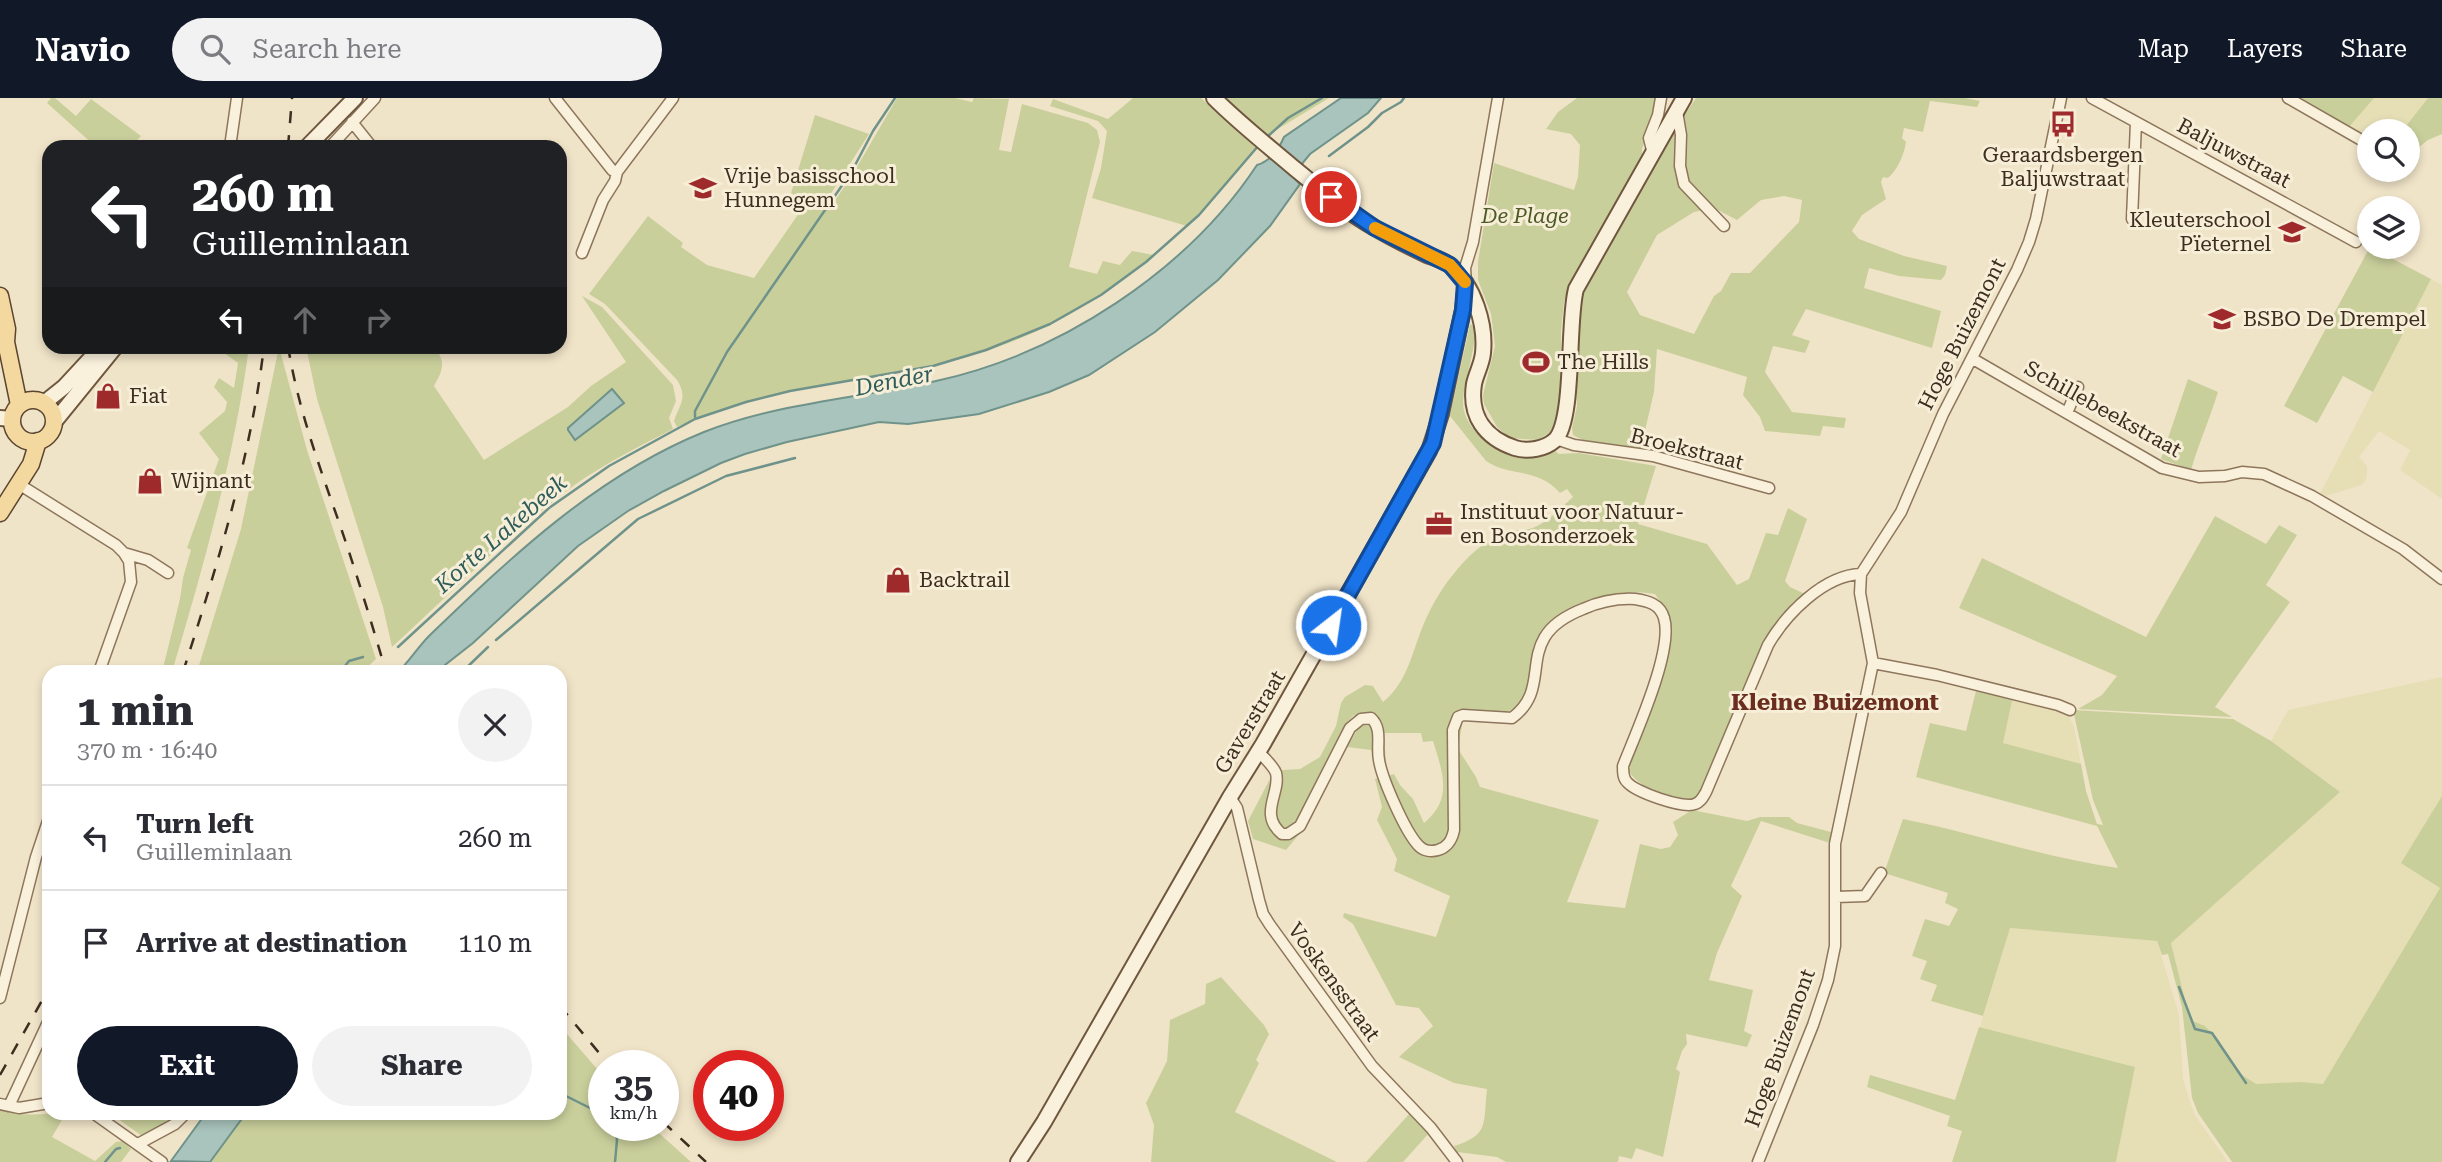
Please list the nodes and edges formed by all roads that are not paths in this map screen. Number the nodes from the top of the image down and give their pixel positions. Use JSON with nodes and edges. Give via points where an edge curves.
{"nodes":[{"id":1,"x":237,"y":98,"type":"edge"},
{"id":2,"x":355,"y":98,"type":"edge"},
{"id":3,"x":375,"y":98,"type":"edge"},
{"id":4,"x":555,"y":98,"type":"edge"},
{"id":5,"x":673,"y":98,"type":"edge"},
{"id":6,"x":1214,"y":98,"type":"edge"},
{"id":7,"x":1499,"y":98,"type":"edge"},
{"id":8,"x":1661,"y":98,"type":"edge"},
{"id":9,"x":2062,"y":98,"type":"edge"},
{"id":10,"x":2092,"y":98,"type":"edge"},
{"id":11,"x":2288,"y":98,"type":"edge"},
{"id":12,"x":1681,"y":104,"type":"edge"},
{"id":13,"x":352,"y":122,"type":"junction"},
{"id":14,"x":2136,"y":122,"type":"junction"},
{"id":15,"x":2357,"y":138,"type":"edge"},
{"id":16,"x":231,"y":140,"type":"edge"},
{"id":17,"x":314,"y":140,"type":"edge"},
{"id":18,"x":336,"y":140,"type":"edge"},
{"id":19,"x":366,"y":140,"type":"edge"},
{"id":20,"x":1653,"y":154,"type":"junction"},
{"id":21,"x":617,"y":172,"type":"junction"},
{"id":22,"x":2132,"y":219,"type":"dead end"},
{"id":23,"x":1724,"y":226,"type":"dead end"},
{"id":24,"x":2356,"y":242,"type":"dead end"},
{"id":25,"x":582,"y":253,"type":"dead end"},
{"id":26,"x":1465,"y":283,"type":"junction"},
{"id":27,"x":0,"y":296,"type":"edge"},
{"id":28,"x":95,"y":354,"type":"edge"},
{"id":29,"x":109,"y":354,"type":"edge"},
{"id":30,"x":1973,"y":359,"type":"junction"},
{"id":31,"x":2078,"y":387,"type":"dead end"},
{"id":32,"x":21,"y":409,"type":"edge"},
{"id":33,"x":2067,"y":413,"type":"junction"},
{"id":34,"x":55,"y":421,"type":"junction"},
{"id":35,"x":20,"y":438,"type":"junction"},
{"id":36,"x":1556,"y":439,"type":"junction"},
{"id":37,"x":38,"y":441,"type":"junction"},
{"id":38,"x":17,"y":483,"type":"junction"},
{"id":39,"x":1769,"y":488,"type":"dead end"},
{"id":40,"x":0,"y":513,"type":"edge"},
{"id":41,"x":124,"y":553,"type":"junction"},
{"id":42,"x":168,"y":573,"type":"dead end"},
{"id":43,"x":1861,"y":574,"type":"junction"},
{"id":44,"x":2442,"y":579,"type":"edge"},
{"id":45,"x":1873,"y":663,"type":"junction"},
{"id":46,"x":101,"y":665,"type":"edge"},
{"id":47,"x":2070,"y":710,"type":"dead end"},
{"id":48,"x":1258,"y":751,"type":"junction"},
{"id":49,"x":1230,"y":797,"type":"junction"},
{"id":50,"x":42,"y":839,"type":"edge"},
{"id":51,"x":1881,"y":873,"type":"dead end"},
{"id":52,"x":1836,"y":897,"type":"junction"},
{"id":53,"x":0,"y":998,"type":"edge"},
{"id":54,"x":42,"y":1034,"type":"edge"},
{"id":55,"x":42,"y":1104,"type":"edge"},
{"id":56,"x":5,"y":1105,"type":"edge"},
{"id":57,"x":103,"y":1120,"type":"edge"},
{"id":58,"x":179,"y":1120,"type":"edge"},
{"id":59,"x":138,"y":1144,"type":"junction"},
{"id":60,"x":160,"y":1161,"type":"edge"},
{"id":61,"x":1018,"y":1162,"type":"edge"},
{"id":62,"x":1457,"y":1162,"type":"edge"},
{"id":63,"x":1758,"y":1162,"type":"edge"}],
"edges":[{"from":1,"to":16,"type":"street"},
{"from":2,"to":17,"type":"main road"},
{"from":3,"to":13,"type":"street"},
{"from":4,"to":21,"type":"street"},
{"from":5,"to":21,"type":"street"},
{"from":6,"to":26,"type":"main road","via":[[1350,213],[1450,265]]},
{"from":7,"to":26,"type":"street"},
{"from":8,"to":20,"type":"street","via":[[1649,138]]},
{"from":9,"to":30,"type":"street","name":"Hoge Buizemont","via":[[2029,242]]},
{"from":10,"to":14,"type":"street","name":"Baljuwstraat"},
{"from":11,"to":15,"type":"street"},
{"from":12,"to":20,"type":"main road"},
{"from":12,"to":23,"type":"street","via":[[1684,184]]},
{"from":13,"to":18,"type":"street"},
{"from":13,"to":19,"type":"street"},
{"from":14,"to":22,"type":"street"},
{"from":14,"to":24,"type":"street","name":"Baljuwstraat"},
{"from":20,"to":36,"type":"main road","via":[[1576,289],[1571,307],[1567,408]]},
{"from":21,"to":25,"type":"street"},
{"from":26,"to":36,"type":"main road","via":[[1482,321],[1483,354],[1473,405],[1482,426],[1500,443],[1519,450],[1540,449]]},
{"from":26,"to":48,"type":"main road","name":"Gaverstraat","via":[[1433,443]]},
{"from":27,"to":32,"type":"main road","via":[[14,340]]},
{"from":28,"to":32,"type":"main road","via":[[64,387]]},
{"from":29,"to":34,"type":"main road"},
{"from":30,"to":33,"type":"street","name":"Schillebeekstraat"},
{"from":30,"to":43,"type":"street","name":"Hoge Buizemont","via":[[1943,414],[1901,512]]},
{"from":31,"to":33,"type":"street"},
{"from":32,"to":34,"type":"main road","via":[[53,413]]},
{"from":32,"to":35,"type":"main road","via":[[12,427]]},
{"from":33,"to":44,"type":"street","name":"Schillebeekstraat","via":[[2179,474],[2211,478],[2242,472],[2264,474],[2403,548]]},
{"from":34,"to":37,"type":"main road","via":[[50,435]]},
{"from":35,"to":37,"type":"main road"},
{"from":35,"to":38,"type":"main road","via":[[23,466]]},
{"from":36,"to":39,"type":"street","name":"Broekstraat","via":[[1653,456]]},
{"from":37,"to":38,"type":"main road","via":[[31,464]]},
{"from":38,"to":40,"type":"main road"},
{"from":38,"to":41,"type":"street"},
{"from":41,"to":42,"type":"street","via":[[148,560]]},
{"from":41,"to":46,"type":"street","via":[[131,582]]},
{"from":43,"to":45,"type":"street","name":"Hoge Buizemont","via":[[1860,593]]},
{"from":43,"to":48,"type":"street","via":[[1849,574],[1800,603],[1781,625],[1699,803],[1670,802],[1625,780],[1623,766],[1651,698],[1666,628],[1658,607],[1628,598],[1597,603],[1566,616],[1546,632],[1531,697],[1512,718],[1458,717],[1453,730],[1454,830],[1451,841],[1440,850],[1417,845],[1405,823],[1383,775],[1378,729],[1371,718],[1350,728],[1300,826],[1288,834],[1273,824],[1275,771]]},
{"from":45,"to":47,"type":"street","via":[[1956,679]]},
{"from":45,"to":52,"type":"street","name":"Hoge Buizemont","via":[[1835,844]]},
{"from":48,"to":49,"type":"main road","name":"Gaverstraat"},
{"from":49,"to":61,"type":"main road","name":"Gaverstraat"},
{"from":49,"to":62,"type":"street","name":"Voskensstraat","via":[[1270,925],[1372,1066]]},
{"from":50,"to":53,"type":"street"},
{"from":51,"to":52,"type":"street","via":[[1865,896]]},
{"from":52,"to":63,"type":"street","name":"Hoge Buizemont","via":[[1835,946],[1828,980]]},
{"from":54,"to":56,"type":"street"},
{"from":55,"to":56,"type":"street"},
{"from":57,"to":59,"type":"street"},
{"from":58,"to":59,"type":"street"},
{"from":59,"to":60,"type":"street"}]}
